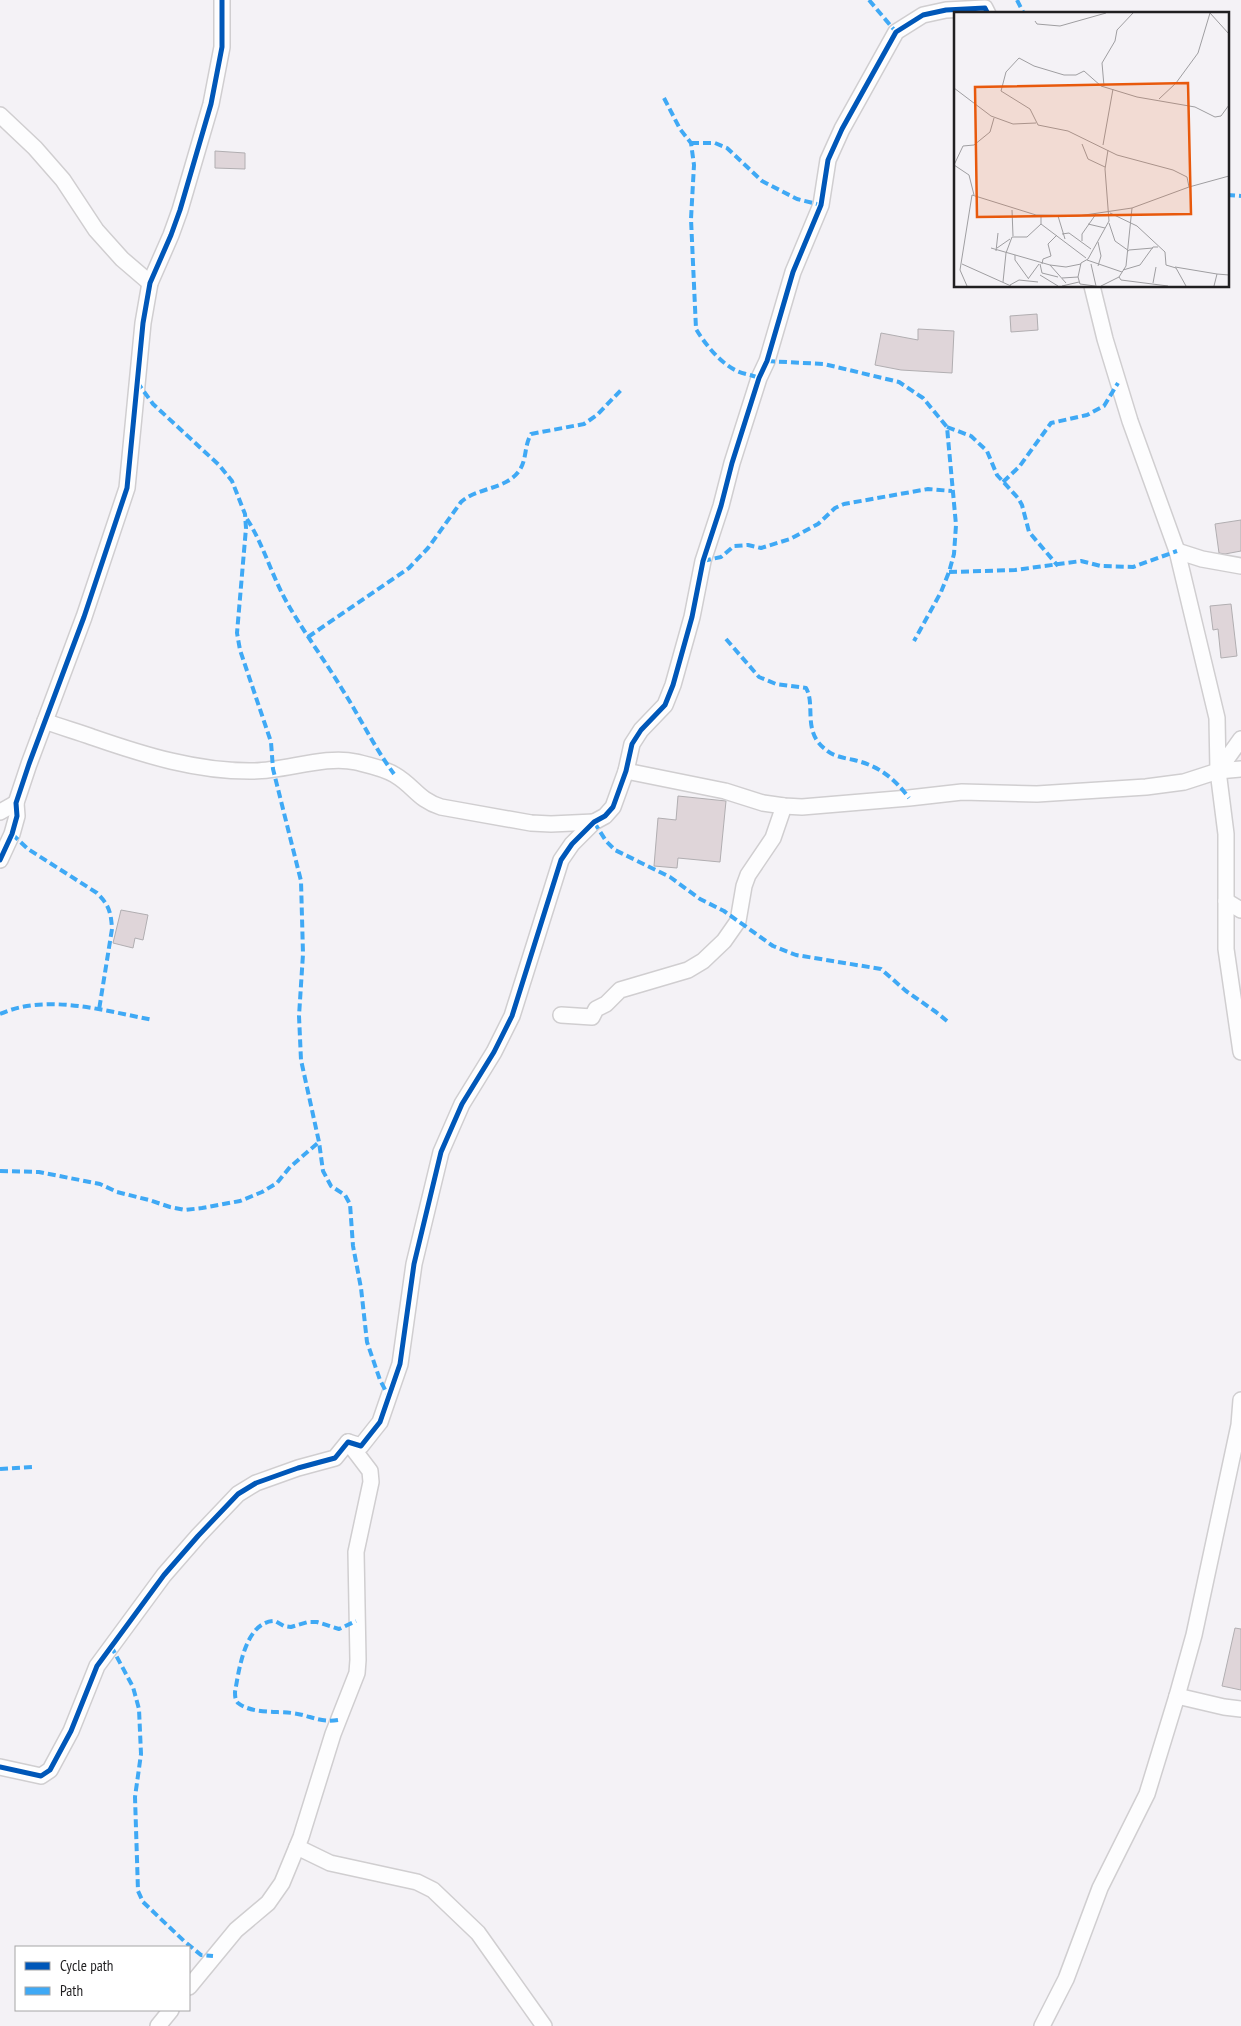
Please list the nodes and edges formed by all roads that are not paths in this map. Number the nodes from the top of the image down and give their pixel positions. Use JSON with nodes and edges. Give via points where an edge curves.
{"nodes":[{"id":1,"x":222,"y":0,"type":"edge"},
{"id":2,"x":986,"y":7,"type":"edge"},
{"id":3,"x":0,"y":115,"type":"edge"},
{"id":4,"x":150,"y":283,"type":"junction"},
{"id":5,"x":1092,"y":288,"type":"edge"},
{"id":6,"x":1177,"y":552,"type":"junction"},
{"id":7,"x":1241,"y":566,"type":"edge"},
{"id":8,"x":45,"y":721,"type":"junction"},
{"id":9,"x":1241,"y":739,"type":"edge"},
{"id":10,"x":1241,"y":769,"type":"edge"},
{"id":11,"x":626,"y":771,"type":"junction"},
{"id":12,"x":1218,"y":771,"type":"junction"},
{"id":13,"x":16,"y":803,"type":"junction"},
{"id":14,"x":784,"y":806,"type":"junction"},
{"id":15,"x":0,"y":812,"type":"edge"},
{"id":16,"x":594,"y":822,"type":"junction"},
{"id":17,"x":0,"y":860,"type":"edge"},
{"id":18,"x":1226,"y":901,"type":"junction"},
{"id":19,"x":1241,"y":910,"type":"edge"},
{"id":20,"x":561,"y":1016,"type":"dead end"},
{"id":21,"x":1241,"y":1052,"type":"edge"},
{"id":22,"x":1241,"y":1400,"type":"edge"},
{"id":23,"x":1240,"y":1425,"type":"edge"},
{"id":24,"x":348,"y":1442,"type":"junction"},
{"id":25,"x":1178,"y":1696,"type":"junction"},
{"id":26,"x":1241,"y":1709,"type":"edge"},
{"id":27,"x":0,"y":1767,"type":"edge"},
{"id":28,"x":297,"y":1847,"type":"junction"},
{"id":29,"x":190,"y":1986,"type":"edge"},
{"id":30,"x":170,"y":2011,"type":"edge"},
{"id":31,"x":158,"y":2026,"type":"edge"},
{"id":32,"x":544,"y":2026,"type":"edge"},
{"id":33,"x":1042,"y":2026,"type":"edge"}],
"edges":[{"from":1,"to":4,"type":"street","via":[[222,47],[211,104],[177,218]]},
{"from":2,"to":11,"type":"street","via":[[923,15],[896,32],[842,129],[828,160],[821,206],[793,272],[732,463],[673,685],[665,705],[632,744]]},
{"from":3,"to":4,"type":"street","via":[[63,180],[96,230]]},
{"from":4,"to":8,"type":"street","via":[[127,488]]},
{"from":5,"to":6,"type":"street","via":[[1130,421]]},
{"from":6,"to":7,"type":"street"},
{"from":6,"to":12,"type":"street","via":[[1217,718]]},
{"from":8,"to":13,"type":"street"},
{"from":8,"to":16,"type":"street","via":[[142,753],[201,768],[254,771],[355,762],[394,774],[420,797],[441,806],[530,823]]},
{"from":9,"to":12,"type":"street"},
{"from":10,"to":12,"type":"street"},
{"from":11,"to":14,"type":"street"},
{"from":11,"to":16,"type":"street","via":[[613,807]]},
{"from":12,"to":14,"type":"street","via":[[1184,782],[1146,787],[1037,794],[962,792]]},
{"from":12,"to":18,"type":"street","via":[[1226,834]]},
{"from":13,"to":15,"type":"street"},
{"from":13,"to":17,"type":"street","via":[[17,816],[12,834]]},
{"from":14,"to":20,"type":"street","via":[[773,838],[748,875],[738,921],[732,933],[703,962],[681,973],[620,990],[596,1009],[592,1017]]},
{"from":16,"to":24,"type":"street","via":[[561,860],[512,1016],[462,1104],[441,1152],[414,1264],[401,1357],[380,1422],[361,1446]]},
{"from":18,"to":19,"type":"street"},
{"from":18,"to":21,"type":"street","via":[[1226,949]]},
{"from":22,"to":23,"type":"street"},
{"from":23,"to":25,"type":"street"},
{"from":24,"to":27,"type":"street","via":[[335,1458],[256,1483],[238,1494],[198,1536],[164,1575],[96,1666],[71,1731],[46,1775],[34,1776]]},
{"from":24,"to":28,"type":"street","via":[[370,1471],[371,1482],[356,1552],[357,1673],[333,1734]]},
{"from":25,"to":26,"type":"street"},
{"from":25,"to":33,"type":"street","via":[[1147,1794],[1100,1888],[1066,1979]]},
{"from":28,"to":29,"type":"street","via":[[282,1883],[268,1903],[236,1930]]},
{"from":28,"to":32,"type":"street","via":[[330,1863],[417,1882],[433,1890],[478,1933]]},
{"from":30,"to":31,"type":"street"}]}
